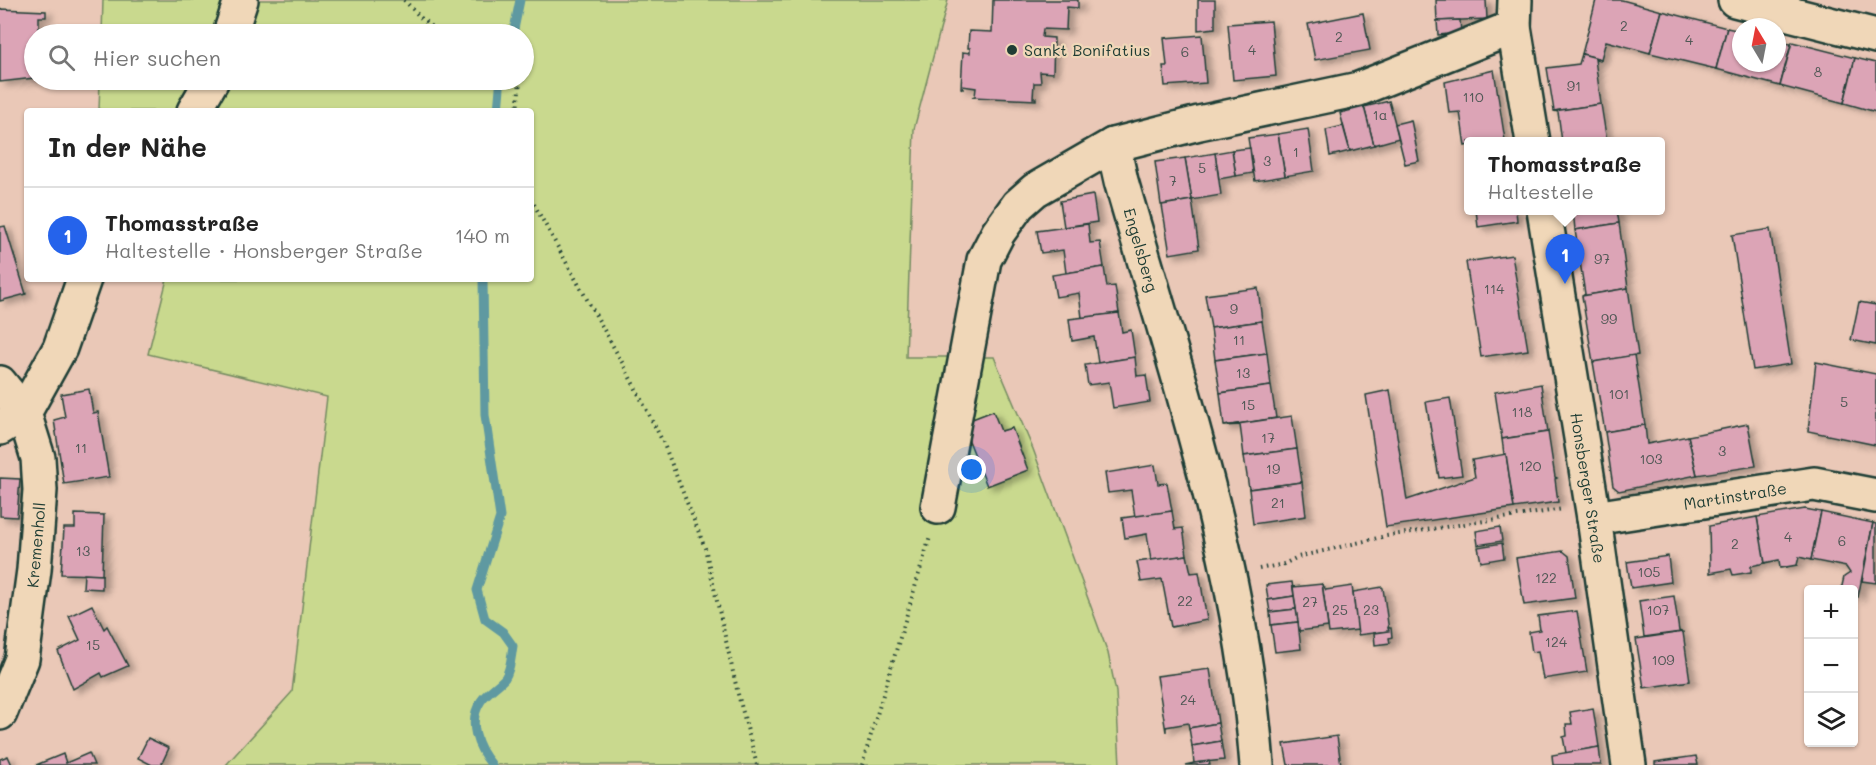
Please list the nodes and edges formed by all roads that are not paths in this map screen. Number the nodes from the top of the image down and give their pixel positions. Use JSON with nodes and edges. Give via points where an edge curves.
{"nodes":[{"id":1,"x":241,"y":0,"type":"edge"},
{"id":2,"x":1735,"y":0,"type":"edge"},
{"id":3,"x":1843,"y":13,"type":"edge"},
{"id":4,"x":1515,"y":14,"type":"edge"},
{"id":5,"x":233,"y":24,"type":"edge"},
{"id":6,"x":1876,"y":36,"type":"edge"},
{"id":7,"x":206,"y":90,"type":"edge"},
{"id":8,"x":196,"y":108,"type":"edge"},
{"id":9,"x":1532,"y":137,"type":"edge"},
{"id":10,"x":1113,"y":145,"type":"junction"},
{"id":11,"x":1545,"y":215,"type":"edge"},
{"id":12,"x":83,"y":282,"type":"edge"},
{"id":13,"x":0,"y":383,"type":"edge"},
{"id":14,"x":12,"y":421,"type":"edge"},
{"id":15,"x":1876,"y":496,"type":"edge"},
{"id":16,"x":938,"y":507,"type":"road end"},
{"id":17,"x":1592,"y":512,"type":"junction"},
{"id":18,"x":0,"y":713,"type":"edge"},
{"id":19,"x":1257,"y":765,"type":"edge"},
{"id":20,"x":1629,"y":765,"type":"edge"}],
"edges":[{"from":1,"to":5,"type":"street"},
{"from":2,"to":3,"type":"street"},
{"from":3,"to":6,"type":"street"},
{"from":4,"to":9,"type":"street"},
{"from":4,"to":10,"type":"street","via":[[1359,89]]},
{"from":7,"to":8,"type":"street"},
{"from":10,"to":16,"type":"street","via":[[1035,190],[1018,205],[984,260]]},
{"from":10,"to":19,"type":"street","name":"Engelsberg","via":[[1222,546],[1248,676]]},
{"from":11,"to":17,"type":"street","name":"Honsberger Straße"},
{"from":12,"to":14,"type":"street","via":[[60,348]]},
{"from":13,"to":14,"type":"street","name":"Kremenholl"},
{"from":14,"to":18,"type":"street","name":"Kremenholl","via":[[38,459],[40,490],[22,659]]},
{"from":15,"to":17,"type":"street","name":"Martinstraße","via":[[1814,484]]},
{"from":17,"to":20,"type":"street","name":"Honsberger Straße"}]}
